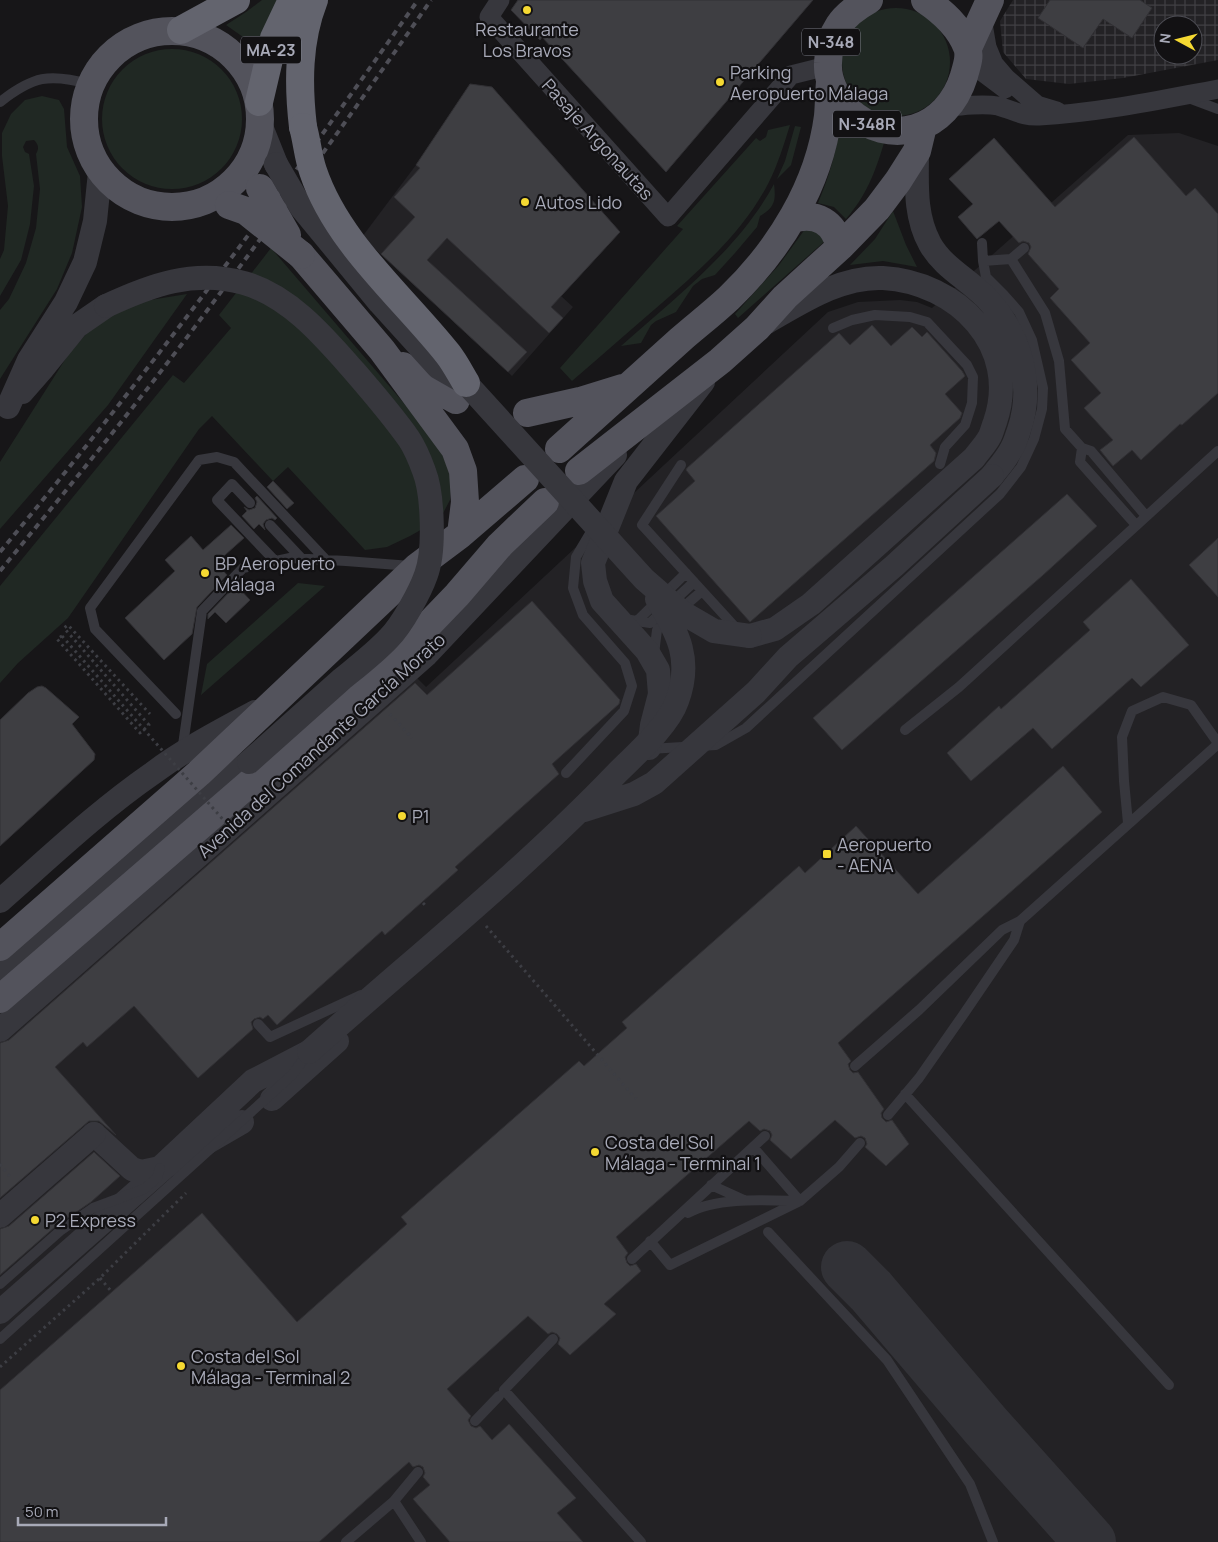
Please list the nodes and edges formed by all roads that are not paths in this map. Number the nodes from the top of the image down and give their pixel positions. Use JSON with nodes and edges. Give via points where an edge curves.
{"nodes":[{"id":1,"x":236,"y":0,"type":"edge"},
{"id":2,"x":292,"y":0,"type":"edge"},
{"id":3,"x":314,"y":0,"type":"edge"},
{"id":4,"x":500,"y":0,"type":"edge"},
{"id":5,"x":925,"y":0,"type":"edge"},
{"id":6,"x":859,"y":3,"type":"edge"},
{"id":7,"x":986,"y":9,"type":"edge"},
{"id":8,"x":181,"y":30,"type":"junction"},
{"id":9,"x":968,"y":54,"type":"junction"},
{"id":10,"x":829,"y":74,"type":"junction"},
{"id":11,"x":90,"y":84,"type":"junction"},
{"id":12,"x":1218,"y":89,"type":"edge"},
{"id":13,"x":1182,"y":96,"type":"junction"},
{"id":14,"x":0,"y":102,"type":"edge"},
{"id":15,"x":1037,"y":106,"type":"junction"},
{"id":16,"x":948,"y":107,"type":"junction"},
{"id":17,"x":1218,"y":109,"type":"edge"},
{"id":18,"x":260,"y":113,"type":"junction"},
{"id":19,"x":1065,"y":114,"type":"junction"},
{"id":20,"x":920,"y":138,"type":"junction"},
{"id":21,"x":100,"y":172,"type":"junction"},
{"id":22,"x":254,"y":176,"type":"junction"},
{"id":23,"x":220,"y":202,"type":"junction"},
{"id":24,"x":792,"y":220,"type":"junction"},
{"id":25,"x":982,"y":243,"type":"dead end"},
{"id":26,"x":840,"y":247,"type":"junction"},
{"id":27,"x":1024,"y":248,"type":"dead end"},
{"id":28,"x":301,"y":255,"type":"junction"},
{"id":29,"x":1011,"y":259,"type":"junction"},
{"id":30,"x":983,"y":262,"type":"junction"},
{"id":31,"x":757,"y":328,"type":"junction"},
{"id":32,"x":833,"y":328,"type":"dead end"},
{"id":33,"x":382,"y":350,"type":"junction"},
{"id":34,"x":720,"y":361,"type":"junction"},
{"id":35,"x":628,"y":386,"type":"junction"},
{"id":36,"x":461,"y":391,"type":"junction"},
{"id":37,"x":667,"y":401,"type":"junction"},
{"id":38,"x":4,"y":413,"type":"edge"},
{"id":39,"x":527,"y":413,"type":"dead end"},
{"id":40,"x":1082,"y":448,"type":"junction"},
{"id":41,"x":559,"y":449,"type":"dead end"},
{"id":42,"x":1218,"y":451,"type":"edge"},
{"id":43,"x":940,"y":464,"type":"dead end"},
{"id":44,"x":681,"y":465,"type":"dead end"},
{"id":45,"x":580,"y":472,"type":"dead end"},
{"id":46,"x":525,"y":479,"type":"dead end"},
{"id":47,"x":626,"y":481,"type":"junction"},
{"id":48,"x":546,"y":502,"type":"dead end"},
{"id":49,"x":250,"y":503,"type":"dead end"},
{"id":50,"x":1146,"y":516,"type":"junction"},
{"id":51,"x":270,"y":525,"type":"dead end"},
{"id":52,"x":1136,"y":525,"type":"junction"},
{"id":53,"x":461,"y":534,"type":"junction"},
{"id":54,"x":302,"y":559,"type":"junction"},
{"id":55,"x":326,"y":560,"type":"junction"},
{"id":56,"x":276,"y":562,"type":"junction"},
{"id":57,"x":416,"y":567,"type":"junction"},
{"id":58,"x":686,"y":573,"type":"junction"},
{"id":59,"x":644,"y":579,"type":"junction"},
{"id":60,"x":694,"y":582,"type":"junction"},
{"id":61,"x":702,"y":591,"type":"junction"},
{"id":62,"x":628,"y":620,"type":"junction"},
{"id":63,"x":756,"y":628,"type":"dead end"},
{"id":64,"x":654,"y":663,"type":"junction"},
{"id":65,"x":271,"y":703,"type":"junction"},
{"id":66,"x":176,"y":714,"type":"dead end"},
{"id":67,"x":905,"y":730,"type":"dead end"},
{"id":68,"x":1218,"y":743,"type":"edge"},
{"id":69,"x":649,"y":749,"type":"junction"},
{"id":70,"x":182,"y":753,"type":"junction"},
{"id":71,"x":566,"y":773,"type":"dead end"},
{"id":72,"x":580,"y":811,"type":"junction"},
{"id":73,"x":1128,"y":823,"type":"junction"},
{"id":74,"x":0,"y":901,"type":"edge"},
{"id":75,"x":1020,"y":921,"type":"junction"},
{"id":76,"x":0,"y":947,"type":"edge"},
{"id":77,"x":0,"y":976,"type":"edge"},
{"id":78,"x":387,"y":983,"type":"junction"},
{"id":79,"x":0,"y":999,"type":"edge"},
{"id":80,"x":258,"y":1024,"type":"dead end"},
{"id":81,"x":0,"y":1030,"type":"edge"},
{"id":82,"x":309,"y":1052,"type":"junction"},
{"id":83,"x":855,"y":1066,"type":"dead end"},
{"id":84,"x":905,"y":1094,"type":"junction"},
{"id":85,"x":888,"y":1115,"type":"dead end"},
{"id":86,"x":765,"y":1136,"type":"dead end"},
{"id":87,"x":860,"y":1143,"type":"dead end"},
{"id":88,"x":752,"y":1146,"type":"junction"},
{"id":89,"x":160,"y":1168,"type":"junction"},
{"id":90,"x":711,"y":1185,"type":"junction"},
{"id":91,"x":744,"y":1200,"type":"junction"},
{"id":92,"x":800,"y":1201,"type":"junction"},
{"id":93,"x":0,"y":1216,"type":"edge"},
{"id":94,"x":672,"y":1222,"type":"junction"},
{"id":95,"x":768,"y":1232,"type":"dead end"},
{"id":96,"x":650,"y":1241,"type":"junction"},
{"id":97,"x":632,"y":1259,"type":"dead end"},
{"id":98,"x":0,"y":1284,"type":"edge"},
{"id":99,"x":0,"y":1312,"type":"edge"},
{"id":100,"x":0,"y":1339,"type":"edge"},
{"id":101,"x":553,"y":1339,"type":"dead end"},
{"id":102,"x":1168,"y":1386,"type":"dead end"},
{"id":103,"x":498,"y":1396,"type":"dead end"},
{"id":104,"x":475,"y":1421,"type":"dead end"},
{"id":105,"x":418,"y":1472,"type":"dead end"},
{"id":106,"x":394,"y":1501,"type":"junction"},
{"id":107,"x":346,"y":1542,"type":"edge"},
{"id":108,"x":421,"y":1542,"type":"edge"},
{"id":109,"x":640,"y":1542,"type":"edge"},
{"id":110,"x":993,"y":1542,"type":"edge"}],
"edges":[{"from":1,"to":8,"type":"highway"},
{"from":2,"to":18,"type":"highway","number":"MA-23","via":[[274,38]]},
{"from":3,"to":36,"type":"highway","bridge":true,"via":[[299,74],[303,127],[313,172],[348,237],[449,355]]},
{"from":4,"to":10,"type":"street","name":"Pasaje Argonautas","via":[[489,17],[668,217],[790,75]]},
{"from":5,"to":9,"type":"main road","via":[[943,12],[957,28]]},
{"from":6,"to":10,"type":"main road","number":"N-348","via":[[834,32],[829,48]]},
{"from":7,"to":9,"type":"main road","number":"N-348R"},
{"from":7,"to":15,"type":"street","via":[[987,47],[994,64]]},
{"from":8,"to":11,"type":"main road","via":[[153,31],[127,42],[105,60]]},
{"from":8,"to":18,"type":"main road","via":[[208,37],[232,53],[249,75]]},
{"from":9,"to":15,"type":"street","via":[[978,68],[1003,88]]},
{"from":9,"to":16,"type":"main road","number":"N-348R","via":[[962,83]]},
{"from":10,"to":20,"type":"main road","number":"N-348R","via":[[841,104],[860,121],[879,129]]},
{"from":10,"to":24,"type":"main road","via":[[828,116],[821,146],[809,184]]},
{"from":11,"to":14,"type":"lane","via":[[46,77],[20,86]]},
{"from":11,"to":21,"type":"main road","via":[[83,114],[87,144]]},
{"from":12,"to":13,"type":"street"},
{"from":13,"to":17,"type":"lane"},
{"from":13,"to":19,"type":"street"},
{"from":15,"to":19,"type":"street"},
{"from":16,"to":19,"type":"street","via":[[984,104],[1017,114]]},
{"from":16,"to":20,"type":"main road","number":"N-348R"},
{"from":18,"to":22,"type":"main road"},
{"from":18,"to":36,"type":"street","bridge":true,"via":[[276,164],[301,207],[380,303]]},
{"from":20,"to":26,"type":"main road","name":"Avenida del Comandante García Morato","via":[[898,181],[877,209]]},
{"from":20,"to":72,"type":"street","bridge":true,"via":[[917,196],[920,221],[930,244],[942,261],[990,302],[1008,327],[1020,357],[1026,388],[1023,418],[1013,448],[992,476],[788,657],[756,692],[654,783],[634,794]]},
{"from":21,"to":23,"type":"main road","via":[[118,190],[139,201],[163,207]]},
{"from":21,"to":38,"type":"street","via":[[95,221],[85,262],[66,302],[29,360]]},
{"from":22,"to":23,"type":"main road","via":[[232,184]]},
{"from":22,"to":28,"type":"main road","bridge":true},
{"from":23,"to":28,"type":"main road","bridge":true,"via":[[246,211]]},
{"from":24,"to":26,"type":"main road","via":[[804,216],[821,220],[837,236]]},
{"from":24,"to":35,"type":"main road","via":[[763,262],[728,299]]},
{"from":25,"to":30,"type":"lane"},
{"from":26,"to":31,"type":"main road","name":"Avenida del Comandante García Morato","via":[[785,297]]},
{"from":27,"to":29,"type":"lane"},
{"from":28,"to":33,"type":"main road"},
{"from":29,"to":30,"type":"lane"},
{"from":29,"to":40,"type":"lane","via":[[1045,313],[1060,361],[1065,429]]},
{"from":30,"to":69,"type":"lane","via":[[986,278],[1019,312],[1029,333],[1043,388],[1034,439],[1022,466],[1000,494],[746,728],[716,745]]},
{"from":31,"to":34,"type":"main road","name":"Avenida del Comandante García Morato"},
{"from":31,"to":59,"type":"street","bridge":true,"via":[[817,294],[855,281],[882,278],[912,282],[937,292],[962,308],[978,325],[998,363],[1002,389],[990,437],[974,458],[811,604],[775,629],[750,636],[714,631],[683,613]]},
{"from":32,"to":43,"type":"lane","via":[[875,315],[910,317],[927,322],[967,365],[973,377],[972,403],[965,425],[945,447]]},
{"from":33,"to":36,"type":"main road","via":[[433,387]]},
{"from":33,"to":53,"type":"main road","via":[[455,449],[463,471],[465,502]]},
{"from":34,"to":37,"type":"main road","name":"Avenida del Comandante García Morato"},
{"from":34,"to":47,"type":"street"},
{"from":35,"to":39,"type":"main road"},
{"from":35,"to":41,"type":"main road"},
{"from":36,"to":59,"type":"street","bridge":true},
{"from":37,"to":45,"type":"main road","name":"Avenida del Comandante García Morato"},
{"from":37,"to":81,"type":"street","name":"Avenida del Comandante García Morato","via":[[426,655]]},
{"from":38,"to":77,"type":"street","name":"Avenida del Comandante García Morato","bridge":true,"via":[[77,326],[106,306],[144,289],[190,278],[244,283],[269,293],[304,319],[331,345],[410,440],[424,473],[432,533],[427,573],[413,603],[390,637]]},
{"from":40,"to":50,"type":"lane","via":[[1091,451]]},
{"from":40,"to":52,"type":"lane","via":[[1080,462]]},
{"from":42,"to":50,"type":"lane"},
{"from":44,"to":58,"type":"lane","via":[[642,525]]},
{"from":46,"to":53,"type":"main road"},
{"from":47,"to":62,"type":"street","via":[[593,563],[602,601]]},
{"from":47,"to":71,"type":"lane","via":[[601,514],[576,557],[573,588],[583,615],[625,663],[632,686],[624,711]]},
{"from":48,"to":79,"type":"main road","name":"Avenida del Comandante García Morato","via":[[500,545],[407,647]]},
{"from":49,"to":56,"type":"lane","via":[[232,484],[217,500]]},
{"from":50,"to":52,"type":"lane"},
{"from":51,"to":54,"type":"lane"},
{"from":52,"to":67,"type":"lane","via":[[958,687]]},
{"from":53,"to":57,"type":"main road"},
{"from":54,"to":55,"type":"lane"},
{"from":54,"to":56,"type":"lane"},
{"from":55,"to":57,"type":"lane"},
{"from":55,"to":66,"type":"lane","via":[[234,462],[216,457],[199,460],[90,608],[95,629]]},
{"from":56,"to":70,"type":"lane","via":[[244,568],[202,611]]},
{"from":57,"to":65,"type":"main road"},
{"from":58,"to":60,"type":"lane"},
{"from":58,"to":62,"type":"lane"},
{"from":59,"to":72,"type":"street","bridge":true,"via":[[679,638],[684,660],[677,704],[666,722]]},
{"from":60,"to":61,"type":"lane"},
{"from":60,"to":62,"type":"lane","via":[[650,623]]},
{"from":61,"to":63,"type":"lane","via":[[736,628]]},
{"from":61,"to":64,"type":"lane","via":[[657,630]]},
{"from":62,"to":64,"type":"street"},
{"from":64,"to":69,"type":"street","via":[[658,670],[660,694]]},
{"from":65,"to":70,"type":"street"},
{"from":65,"to":76,"type":"main road","via":[[199,772]]},
{"from":68,"to":73,"type":"lane"},
{"from":68,"to":73,"type":"lane","via":[[1191,705],[1163,697],[1132,711],[1122,737]]},
{"from":69,"to":99,"type":"street","via":[[400,986],[253,1116],[166,1166]]},
{"from":70,"to":74,"type":"street","via":[[96,815]]},
{"from":72,"to":78,"type":"street","bridge":true},
{"from":73,"to":75,"type":"lane"},
{"from":75,"to":83,"type":"lane","via":[[1002,930],[920,1010]]},
{"from":75,"to":84,"type":"lane","via":[[1014,940]]},
{"from":78,"to":80,"type":"lane","via":[[270,1037]]},
{"from":78,"to":82,"type":"street","bridge":true},
{"from":82,"to":89,"type":"street","via":[[253,1081]]},
{"from":82,"to":100,"type":"lane","bridge":true,"via":[[292,1075]]},
{"from":84,"to":85,"type":"lane"},
{"from":84,"to":102,"type":"lane"},
{"from":86,"to":88,"type":"lane"},
{"from":87,"to":92,"type":"lane","via":[[839,1167]]},
{"from":88,"to":90,"type":"lane"},
{"from":88,"to":92,"type":"lane"},
{"from":89,"to":93,"type":"street","bridge":true,"via":[[141,1172],[132,1169],[94,1134]]},
{"from":89,"to":98,"type":"lane","bridge":true,"via":[[157,1178],[144,1189],[93,1208],[60,1231]]},
{"from":90,"to":91,"type":"lane"},
{"from":90,"to":94,"type":"lane"},
{"from":91,"to":92,"type":"lane"},
{"from":91,"to":94,"type":"lane","via":[[698,1207]]},
{"from":92,"to":96,"type":"lane","via":[[670,1264]]},
{"from":94,"to":96,"type":"lane"},
{"from":95,"to":110,"type":"lane","via":[[887,1360],[970,1484]]},
{"from":96,"to":97,"type":"lane"},
{"from":101,"to":109,"type":"lane","via":[[504,1390]]},
{"from":103,"to":104,"type":"lane"},
{"from":105,"to":106,"type":"lane"},
{"from":106,"to":107,"type":"lane"},
{"from":106,"to":108,"type":"lane"}]}
